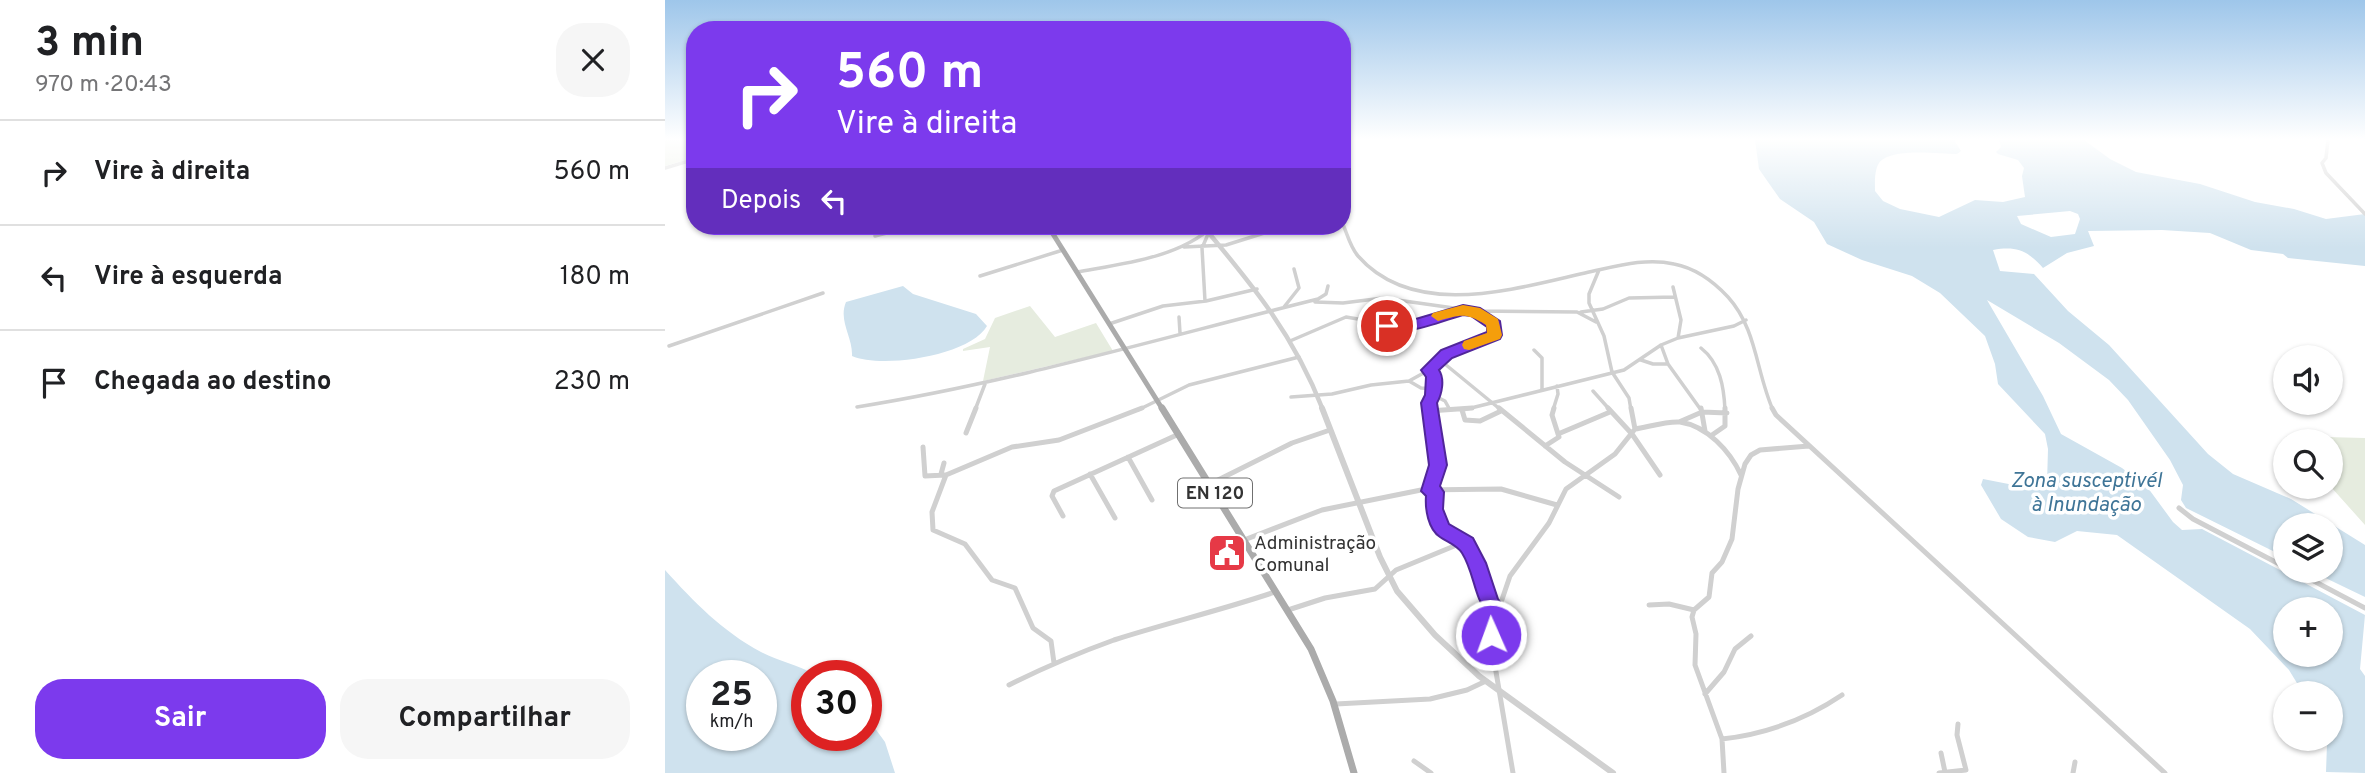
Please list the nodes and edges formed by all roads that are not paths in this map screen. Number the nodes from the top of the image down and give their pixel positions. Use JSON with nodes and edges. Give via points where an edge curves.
{"nodes":[{"id":1,"x":2329,"y":176,"type":"edge"},
{"id":2,"x":2365,"y":214,"type":"edge"},
{"id":3,"x":879,"y":235,"type":"edge"},
{"id":4,"x":1054,"y":235,"type":"edge"},
{"id":5,"x":1203,"y":235,"type":"edge"},
{"id":6,"x":1206,"y":235,"type":"edge"},
{"id":7,"x":1212,"y":235,"type":"edge"},
{"id":8,"x":1259,"y":235,"type":"edge"},
{"id":9,"x":1348,"y":235,"type":"edge"},
{"id":10,"x":875,"y":236,"type":"dead end"},
{"id":11,"x":1180,"y":246,"type":"junction"},
{"id":12,"x":1202,"y":248,"type":"junction"},
{"id":13,"x":1222,"y":248,"type":"junction"},
{"id":14,"x":1063,"y":250,"type":"junction"},
{"id":15,"x":1294,"y":269,"type":"dead end"},
{"id":16,"x":1599,"y":270,"type":"junction"},
{"id":17,"x":1077,"y":272,"type":"junction"},
{"id":18,"x":980,"y":276,"type":"dead end"},
{"id":19,"x":1328,"y":286,"type":"dead end"},
{"id":20,"x":1673,"y":287,"type":"dead end"},
{"id":21,"x":1257,"y":289,"type":"junction"},
{"id":22,"x":823,"y":293,"type":"dead end"},
{"id":23,"x":1675,"y":297,"type":"junction"},
{"id":24,"x":1205,"y":301,"type":"junction"},
{"id":25,"x":1308,"y":301,"type":"junction"},
{"id":26,"x":1283,"y":308,"type":"junction"},
{"id":27,"x":1463,"y":310,"type":"junction"},
{"id":28,"x":1271,"y":311,"type":"junction"},
{"id":29,"x":1592,"y":311,"type":"junction"},
{"id":30,"x":1475,"y":312,"type":"junction"},
{"id":31,"x":1577,"y":312,"type":"junction"},
{"id":32,"x":1179,"y":317,"type":"dead end"},
{"id":33,"x":1746,"y":320,"type":"junction"},
{"id":34,"x":1597,"y":322,"type":"junction"},
{"id":35,"x":1109,"y":324,"type":"junction"},
{"id":36,"x":1180,"y":333,"type":"junction"},
{"id":37,"x":1678,"y":338,"type":"junction"},
{"id":38,"x":1290,"y":341,"type":"junction"},
{"id":39,"x":1661,"y":345,"type":"junction"},
{"id":40,"x":669,"y":346,"type":"dead end"},
{"id":41,"x":1701,"y":348,"type":"dead end"},
{"id":42,"x":1534,"y":349,"type":"dead end"},
{"id":43,"x":1125,"y":350,"type":"junction"},
{"id":44,"x":1300,"y":357,"type":"junction"},
{"id":45,"x":1440,"y":360,"type":"junction"},
{"id":46,"x":1641,"y":360,"type":"junction"},
{"id":47,"x":1668,"y":364,"type":"junction"},
{"id":48,"x":1429,"y":370,"type":"junction"},
{"id":49,"x":1612,"y":372,"type":"junction"},
{"id":50,"x":1409,"y":381,"type":"junction"},
{"id":51,"x":985,"y":383,"type":"junction"},
{"id":52,"x":1557,"y":386,"type":"junction"},
{"id":53,"x":1434,"y":389,"type":"junction"},
{"id":54,"x":1542,"y":390,"type":"junction"},
{"id":55,"x":1593,"y":391,"type":"dead end"},
{"id":56,"x":1319,"y":395,"type":"junction"},
{"id":57,"x":1433,"y":395,"type":"junction"},
{"id":58,"x":1291,"y":397,"type":"dead end"},
{"id":59,"x":1159,"y":401,"type":"junction"},
{"id":60,"x":1492,"y":404,"type":"junction"},
{"id":61,"x":857,"y":407,"type":"dead end"},
{"id":62,"x":1450,"y":410,"type":"junction"},
{"id":63,"x":1462,"y":410,"type":"junction"},
{"id":64,"x":1429,"y":411,"type":"junction"},
{"id":65,"x":1501,"y":411,"type":"junction"},
{"id":66,"x":1610,"y":412,"type":"junction"},
{"id":67,"x":1702,"y":412,"type":"junction"},
{"id":68,"x":1727,"y":413,"type":"junction"},
{"id":69,"x":1679,"y":422,"type":"junction"},
{"id":70,"x":1331,"y":429,"type":"junction"},
{"id":71,"x":1705,"y":431,"type":"junction"},
{"id":72,"x":1634,"y":432,"type":"junction"},
{"id":73,"x":967,"y":433,"type":"dead end"},
{"id":74,"x":1179,"y":434,"type":"junction"},
{"id":75,"x":1558,"y":434,"type":"junction"},
{"id":76,"x":1712,"y":435,"type":"junction"},
{"id":77,"x":1545,"y":446,"type":"junction"},
{"id":78,"x":1809,"y":446,"type":"junction"},
{"id":79,"x":923,"y":447,"type":"dead end"},
{"id":80,"x":1128,"y":457,"type":"junction"},
{"id":81,"x":944,"y":463,"type":"dead end"},
{"id":82,"x":1090,"y":474,"type":"junction"},
{"id":83,"x":943,"y":475,"type":"junction"},
{"id":84,"x":1586,"y":475,"type":"junction"},
{"id":85,"x":1660,"y":475,"type":"dead end"},
{"id":86,"x":1741,"y":475,"type":"junction"},
{"id":87,"x":1210,"y":484,"type":"junction"},
{"id":88,"x":1432,"y":491,"type":"junction"},
{"id":89,"x":1619,"y":497,"type":"dead end"},
{"id":90,"x":1152,"y":500,"type":"dead end"},
{"id":91,"x":1359,"y":502,"type":"junction"},
{"id":92,"x":1557,"y":505,"type":"junction"},
{"id":93,"x":2179,"y":508,"type":"dead end"},
{"id":94,"x":1063,"y":516,"type":"dead end"},
{"id":95,"x":1115,"y":518,"type":"dead end"},
{"id":96,"x":1244,"y":540,"type":"junction"},
{"id":97,"x":1462,"y":542,"type":"junction"},
{"id":98,"x":2273,"y":561,"type":"edge"},
{"id":99,"x":1389,"y":578,"type":"junction"},
{"id":100,"x":2318,"y":583,"type":"edge"},
{"id":101,"x":1276,"y":592,"type":"junction"},
{"id":102,"x":1649,"y":605,"type":"dead end"},
{"id":103,"x":2365,"y":608,"type":"edge"},
{"id":104,"x":1288,"y":610,"type":"junction"},
{"id":105,"x":1695,"y":610,"type":"junction"},
{"id":106,"x":1498,"y":613,"type":"junction"},
{"id":107,"x":1751,"y":636,"type":"dead end"},
{"id":108,"x":1054,"y":663,"type":"junction"},
{"id":109,"x":1486,"y":681,"type":"junction"},
{"id":110,"x":1009,"y":685,"type":"dead end"},
{"id":111,"x":1497,"y":687,"type":"junction"},
{"id":112,"x":1705,"y":694,"type":"junction"},
{"id":113,"x":1842,"y":695,"type":"dead end"},
{"id":114,"x":1336,"y":704,"type":"junction"},
{"id":115,"x":1958,"y":724,"type":"dead end"},
{"id":116,"x":1722,"y":739,"type":"junction"},
{"id":117,"x":1941,"y":753,"type":"dead end"},
{"id":118,"x":1414,"y":761,"type":"dead end"},
{"id":119,"x":2075,"y":762,"type":"dead end"},
{"id":120,"x":1354,"y":773,"type":"edge"},
{"id":121,"x":1431,"y":773,"type":"edge"},
{"id":122,"x":1513,"y":773,"type":"edge"},
{"id":123,"x":1613,"y":773,"type":"edge"},
{"id":124,"x":1724,"y":773,"type":"edge"},
{"id":125,"x":1943,"y":773,"type":"edge"},
{"id":126,"x":2073,"y":773,"type":"edge"},
{"id":127,"x":2165,"y":773,"type":"edge"}],
"edges":[{"from":1,"to":2,"type":"street"},
{"from":3,"to":10,"type":"street"},
{"from":4,"to":14,"type":"main road","number":"EN 120"},
{"from":5,"to":11,"type":"street"},
{"from":6,"to":12,"type":"street"},
{"from":7,"to":13,"type":"street"},
{"from":8,"to":13,"type":"street"},
{"from":9,"to":16,"type":"street","via":[[1370,267],[1398,284],[1428,292],[1471,295]]},
{"from":11,"to":12,"type":"street"},
{"from":11,"to":17,"type":"street"},
{"from":12,"to":13,"type":"street"},
{"from":12,"to":24,"type":"street"},
{"from":13,"to":21,"type":"street"},
{"from":14,"to":17,"type":"main road","number":"EN 120"},
{"from":14,"to":18,"type":"street"},
{"from":15,"to":26,"type":"street","via":[[1299,288]]},
{"from":16,"to":29,"type":"street","via":[[1589,294]]},
{"from":16,"to":33,"type":"street","via":[[1639,262],[1683,266],[1711,283]]},
{"from":17,"to":35,"type":"main road","number":"EN 120"},
{"from":19,"to":25,"type":"street","via":[[1323,297]]},
{"from":20,"to":23,"type":"street"},
{"from":21,"to":24,"type":"street"},
{"from":21,"to":28,"type":"street"},
{"from":22,"to":40,"type":"street"},
{"from":23,"to":29,"type":"street","via":[[1629,298]]},
{"from":23,"to":37,"type":"street","via":[[1681,320]]},
{"from":24,"to":35,"type":"street","via":[[1163,306]]},
{"from":25,"to":26,"type":"street"},
{"from":25,"to":27,"type":"street","via":[[1383,298]]},
{"from":26,"to":28,"type":"street"},
{"from":27,"to":30,"type":"street"},
{"from":27,"to":38,"type":"street","via":[[1405,327],[1351,317]]},
{"from":28,"to":36,"type":"street"},
{"from":28,"to":38,"type":"street"},
{"from":29,"to":31,"type":"street"},
{"from":29,"to":34,"type":"street"},
{"from":30,"to":31,"type":"street"},
{"from":30,"to":45,"type":"street","via":[[1493,323],[1496,334]]},
{"from":31,"to":34,"type":"street"},
{"from":32,"to":36,"type":"street"},
{"from":33,"to":37,"type":"street"},
{"from":33,"to":78,"type":"street","via":[[1769,404]]},
{"from":34,"to":49,"type":"street"},
{"from":35,"to":43,"type":"main road","number":"EN 120"},
{"from":36,"to":43,"type":"street"},
{"from":37,"to":39,"type":"street"},
{"from":38,"to":44,"type":"street"},
{"from":39,"to":46,"type":"street"},
{"from":39,"to":47,"type":"street"},
{"from":41,"to":68,"type":"street","via":[[1710,355],[1721,380]]},
{"from":42,"to":54,"type":"street","via":[[1542,358]]},
{"from":43,"to":51,"type":"street"},
{"from":43,"to":59,"type":"main road","number":"EN 120"},
{"from":44,"to":56,"type":"street"},
{"from":44,"to":59,"type":"street","via":[[1204,380]]},
{"from":45,"to":48,"type":"street"},
{"from":45,"to":60,"type":"street"},
{"from":46,"to":47,"type":"street"},
{"from":46,"to":49,"type":"street"},
{"from":47,"to":67,"type":"street"},
{"from":48,"to":50,"type":"street"},
{"from":48,"to":53,"type":"street","via":[[1434,375]]},
{"from":49,"to":52,"type":"street"},
{"from":49,"to":72,"type":"street","via":[[1629,398]]},
{"from":50,"to":53,"type":"street"},
{"from":50,"to":56,"type":"street"},
{"from":51,"to":61,"type":"street"},
{"from":51,"to":73,"type":"street"},
{"from":52,"to":54,"type":"street"},
{"from":52,"to":75,"type":"street","via":[[1552,415]]},
{"from":53,"to":57,"type":"street"},
{"from":54,"to":60,"type":"street"},
{"from":55,"to":66,"type":"street"},
{"from":56,"to":58,"type":"street"},
{"from":56,"to":70,"type":"street"},
{"from":57,"to":62,"type":"street"},
{"from":57,"to":64,"type":"street"},
{"from":59,"to":74,"type":"main road","number":"EN 120"},
{"from":59,"to":83,"type":"street","via":[[1075,435],[1029,443]]},
{"from":60,"to":63,"type":"street"},
{"from":60,"to":65,"type":"street"},
{"from":62,"to":63,"type":"street"},
{"from":62,"to":64,"type":"street"},
{"from":63,"to":65,"type":"street","via":[[1465,420],[1474,422]]},
{"from":64,"to":88,"type":"street","via":[[1438,465]]},
{"from":65,"to":77,"type":"street"},
{"from":66,"to":72,"type":"street"},
{"from":66,"to":75,"type":"street"},
{"from":67,"to":68,"type":"street"},
{"from":67,"to":69,"type":"street"},
{"from":67,"to":71,"type":"street"},
{"from":68,"to":76,"type":"street","via":[[1725,426]]},
{"from":69,"to":71,"type":"street"},
{"from":69,"to":72,"type":"street"},
{"from":70,"to":87,"type":"street","via":[[1291,443]]},
{"from":70,"to":91,"type":"street"},
{"from":71,"to":76,"type":"street"},
{"from":72,"to":84,"type":"street","via":[[1615,454]]},
{"from":72,"to":85,"type":"street"},
{"from":74,"to":80,"type":"street"},
{"from":74,"to":87,"type":"main road","number":"EN 120"},
{"from":75,"to":77,"type":"street"},
{"from":76,"to":86,"type":"street"},
{"from":77,"to":84,"type":"street"},
{"from":78,"to":86,"type":"street","via":[[1762,450],[1747,462]]},
{"from":78,"to":127,"type":"street"},
{"from":79,"to":83,"type":"street","via":[[926,476]]},
{"from":80,"to":82,"type":"street"},
{"from":80,"to":90,"type":"street"},
{"from":81,"to":83,"type":"street"},
{"from":82,"to":94,"type":"street","via":[[1053,491]]},
{"from":82,"to":95,"type":"street"},
{"from":83,"to":108,"type":"street","via":[[932,512],[933,530],[965,544],[992,580],[1015,589],[1034,630],[1051,640]]},
{"from":84,"to":89,"type":"street"},
{"from":84,"to":92,"type":"street","via":[[1566,489]]},
{"from":86,"to":105,"type":"street","via":[[1732,539],[1712,573],[1709,597]]},
{"from":87,"to":96,"type":"main road","number":"EN 120"},
{"from":88,"to":91,"type":"street"},
{"from":88,"to":92,"type":"street","via":[[1501,489]]},
{"from":88,"to":97,"type":"street","via":[[1442,529]]},
{"from":91,"to":96,"type":"street","via":[[1322,510]]},
{"from":91,"to":99,"type":"street"},
{"from":92,"to":106,"type":"street","via":[[1542,534],[1513,570]]},
{"from":93,"to":98,"type":"street"},
{"from":96,"to":101,"type":"main road","number":"EN 120"},
{"from":97,"to":99,"type":"street","via":[[1397,570]]},
{"from":97,"to":106,"type":"street","via":[[1477,563],[1490,603]]},
{"from":99,"to":104,"type":"street","via":[[1375,589]]},
{"from":99,"to":109,"type":"street","via":[[1435,635]]},
{"from":100,"to":103,"type":"street"},
{"from":101,"to":104,"type":"main road","number":"EN 120"},
{"from":101,"to":108,"type":"street"},
{"from":102,"to":105,"type":"street"},
{"from":104,"to":114,"type":"main road","number":"EN 120","via":[[1321,666]]},
{"from":105,"to":112,"type":"street","via":[[1695,665]]},
{"from":106,"to":111,"type":"street","via":[[1491,642]]},
{"from":107,"to":112,"type":"street","via":[[1737,645]]},
{"from":108,"to":110,"type":"street"},
{"from":109,"to":111,"type":"street"},
{"from":109,"to":114,"type":"street","via":[[1468,690],[1408,701]]},
{"from":111,"to":122,"type":"street"},
{"from":111,"to":123,"type":"street"},
{"from":112,"to":116,"type":"street"},
{"from":113,"to":116,"type":"street","via":[[1801,720]]},
{"from":114,"to":120,"type":"main road","number":"EN 120"},
{"from":115,"to":125,"type":"street","via":[[1967,767],[1963,772]]},
{"from":116,"to":124,"type":"street"},
{"from":117,"to":125,"type":"street"},
{"from":118,"to":121,"type":"street"},
{"from":119,"to":126,"type":"street"}]}
